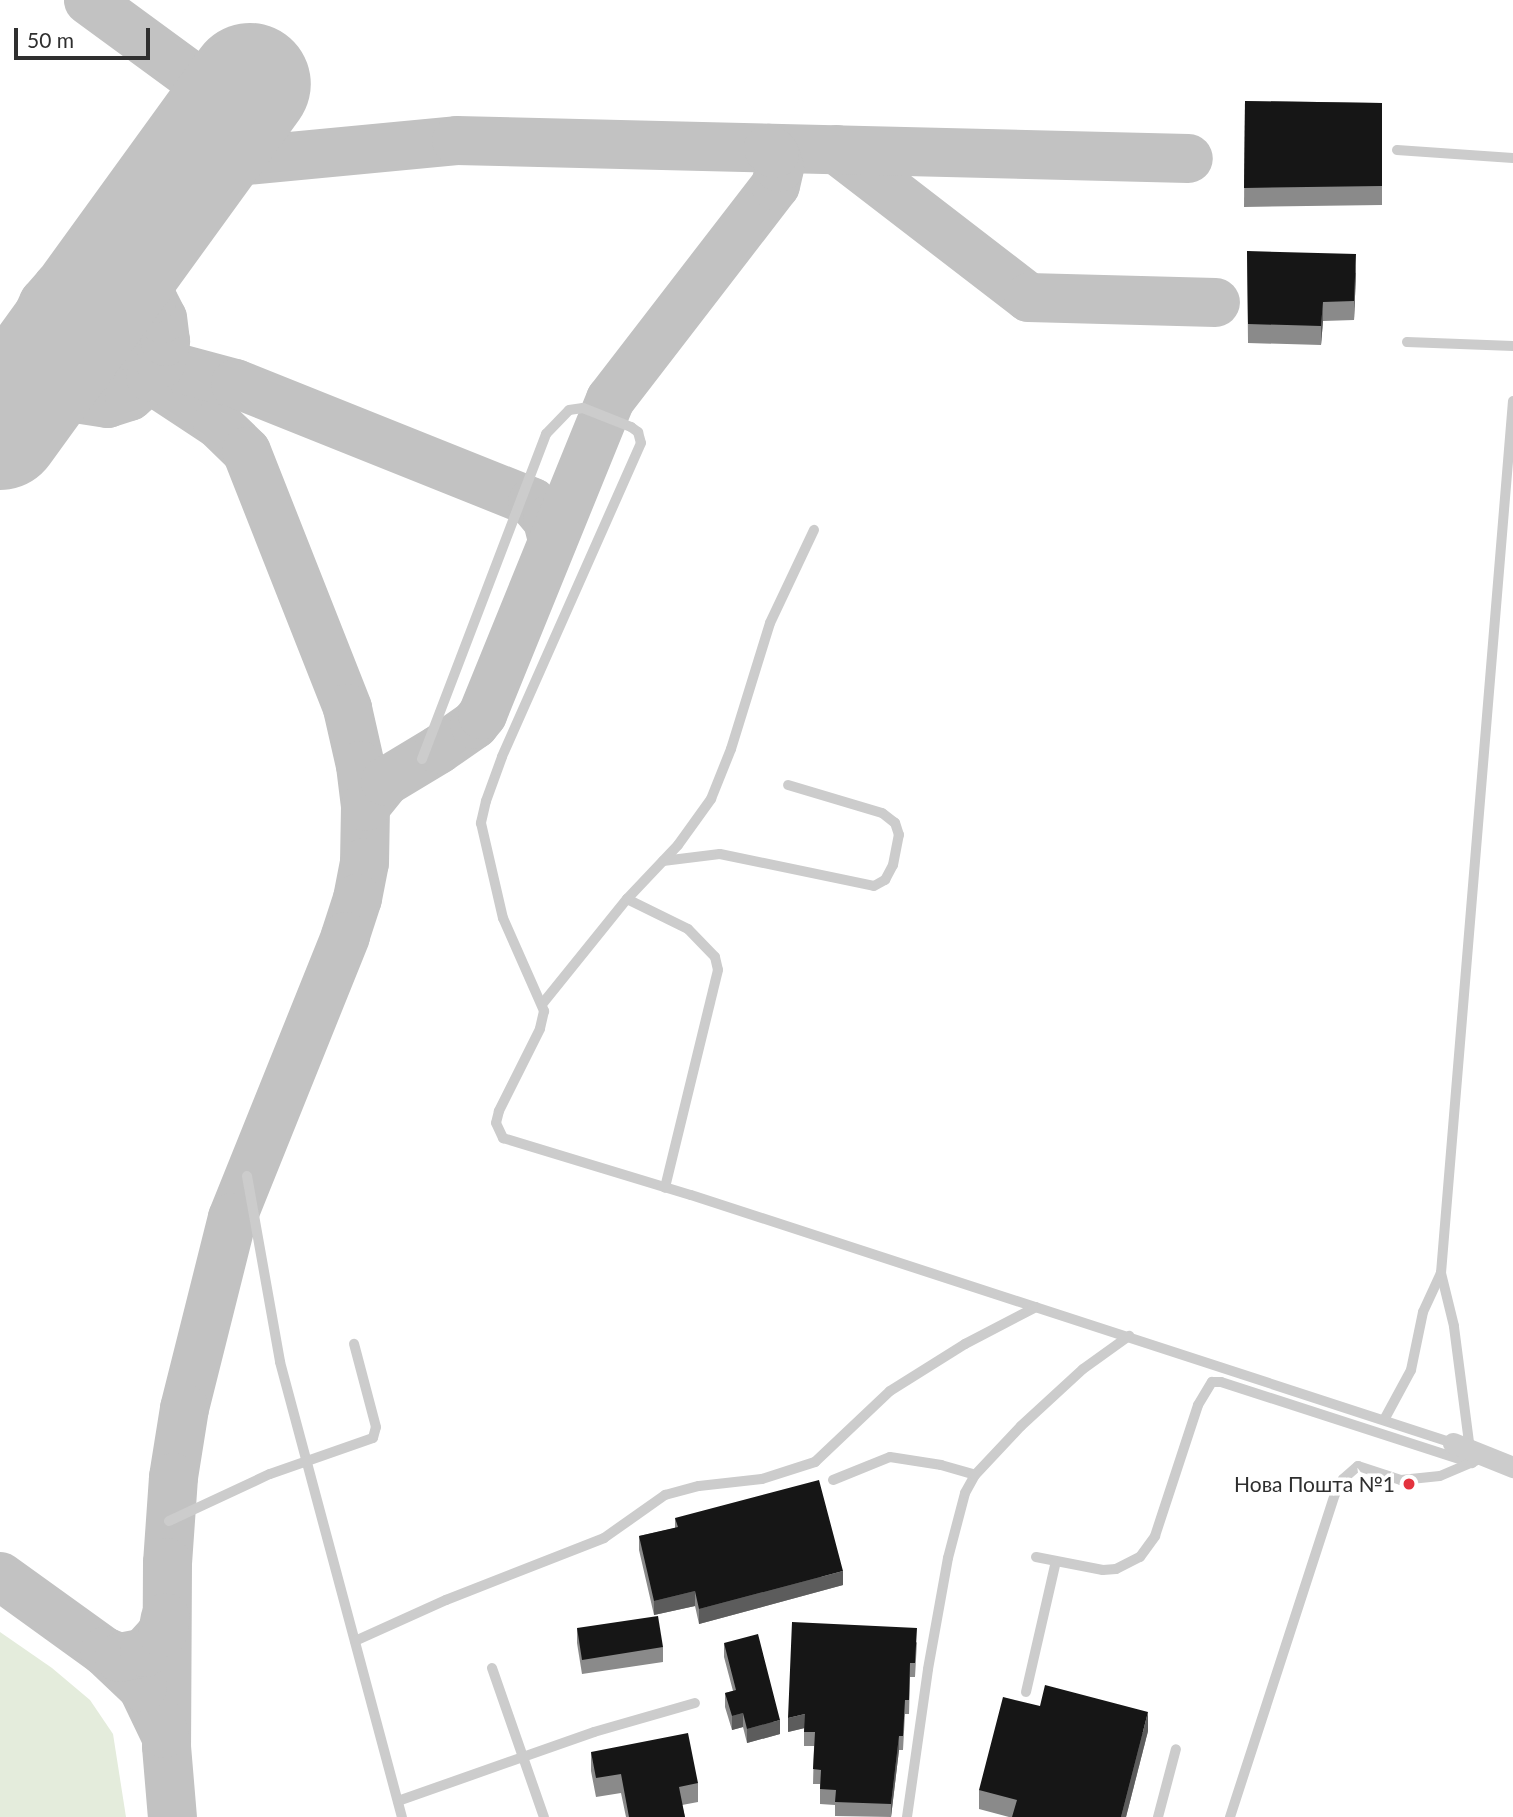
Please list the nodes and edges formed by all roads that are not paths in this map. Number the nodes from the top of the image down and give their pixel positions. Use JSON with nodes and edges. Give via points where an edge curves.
{"nodes":[{"id":1,"x":1397,"y":150,"type":"dead end"},
{"id":2,"x":1513,"y":158,"type":"edge"},
{"id":3,"x":1407,"y":342,"type":"dead end"},
{"id":4,"x":1513,"y":345,"type":"edge"},
{"id":5,"x":1513,"y":401,"type":"edge"},
{"id":6,"x":814,"y":530,"type":"dead end"},
{"id":7,"x":422,"y":759,"type":"dead end"},
{"id":8,"x":788,"y":785,"type":"dead end"},
{"id":9,"x":663,"y":861,"type":"junction"},
{"id":10,"x":627,"y":899,"type":"junction"},
{"id":11,"x":543,"y":1003,"type":"junction"},
{"id":12,"x":247,"y":1176,"type":"dead end"},
{"id":13,"x":665,"y":1188,"type":"junction"},
{"id":14,"x":1441,"y":1273,"type":"junction"},
{"id":15,"x":1036,"y":1307,"type":"junction"},
{"id":16,"x":1129,"y":1336,"type":"junction"},
{"id":17,"x":354,"y":1344,"type":"dead end"},
{"id":18,"x":1384,"y":1420,"type":"junction"},
{"id":19,"x":1483,"y":1457,"type":"edge"},
{"id":20,"x":307,"y":1462,"type":"junction"},
{"id":21,"x":975,"y":1475,"type":"junction"},
{"id":22,"x":833,"y":1480,"type":"dead end"},
{"id":23,"x":169,"y":1521,"type":"dead end"},
{"id":24,"x":1036,"y":1557,"type":"dead end"},
{"id":25,"x":1056,"y":1561,"type":"junction"},
{"id":26,"x":355,"y":1642,"type":"junction"},
{"id":27,"x":492,"y":1668,"type":"dead end"},
{"id":28,"x":1026,"y":1692,"type":"dead end"},
{"id":29,"x":695,"y":1703,"type":"dead end"},
{"id":30,"x":1176,"y":1748,"type":"dead end"},
{"id":31,"x":522,"y":1758,"type":"junction"},
{"id":32,"x":398,"y":1801,"type":"junction"},
{"id":33,"x":402,"y":1817,"type":"edge"},
{"id":34,"x":544,"y":1817,"type":"edge"},
{"id":35,"x":907,"y":1817,"type":"edge"},
{"id":36,"x":1158,"y":1817,"type":"edge"},
{"id":37,"x":1230,"y":1817,"type":"edge"}],
"edges":[{"from":1,"to":2,"type":"lane"},
{"from":3,"to":4,"type":"lane"},
{"from":5,"to":14,"type":"lane"},
{"from":6,"to":9,"type":"lane","via":[[770,623],[711,799]]},
{"from":7,"to":11,"type":"lane","via":[[546,434],[569,410],[583,408],[638,432],[641,443],[502,757],[481,823],[503,918]]},
{"from":8,"to":9,"type":"lane","via":[[882,813],[895,823],[899,835],[885,880],[874,886],[720,854]]},
{"from":9,"to":10,"type":"lane"},
{"from":10,"to":11,"type":"lane"},
{"from":10,"to":13,"type":"lane","via":[[688,929],[715,957],[718,970]]},
{"from":11,"to":13,"type":"lane","via":[[540,1029],[499,1111],[498,1132],[512,1142]]},
{"from":12,"to":20,"type":"lane","via":[[280,1362]]},
{"from":13,"to":15,"type":"lane"},
{"from":14,"to":18,"type":"lane","via":[[1423,1312],[1411,1370]]},
{"from":14,"to":19,"type":"lane"},
{"from":15,"to":16,"type":"lane"},
{"from":15,"to":26,"type":"lane","via":[[890,1391],[815,1462],[762,1479],[665,1495],[604,1538],[446,1600]]},
{"from":16,"to":18,"type":"lane"},
{"from":16,"to":21,"type":"lane","via":[[1062,1386]]},
{"from":17,"to":20,"type":"lane","via":[[376,1432],[369,1440]]},
{"from":18,"to":19,"type":"lane"},
{"from":19,"to":25,"type":"lane","via":[[1212,1382],[1198,1405],[1156,1536],[1140,1557],[1103,1570]]},
{"from":19,"to":37,"type":"lane","via":[[1440,1476],[1401,1480],[1358,1466],[1343,1479]]},
{"from":20,"to":23,"type":"lane"},
{"from":20,"to":26,"type":"lane"},
{"from":21,"to":22,"type":"lane","via":[[890,1457]]},
{"from":21,"to":35,"type":"lane","via":[[960,1508],[948,1558]]},
{"from":24,"to":25,"type":"lane"},
{"from":25,"to":28,"type":"lane"},
{"from":26,"to":32,"type":"lane"},
{"from":27,"to":31,"type":"lane"},
{"from":29,"to":31,"type":"lane"},
{"from":30,"to":36,"type":"lane"},
{"from":31,"to":32,"type":"lane"},
{"from":31,"to":34,"type":"lane"},
{"from":32,"to":33,"type":"lane"}]}
